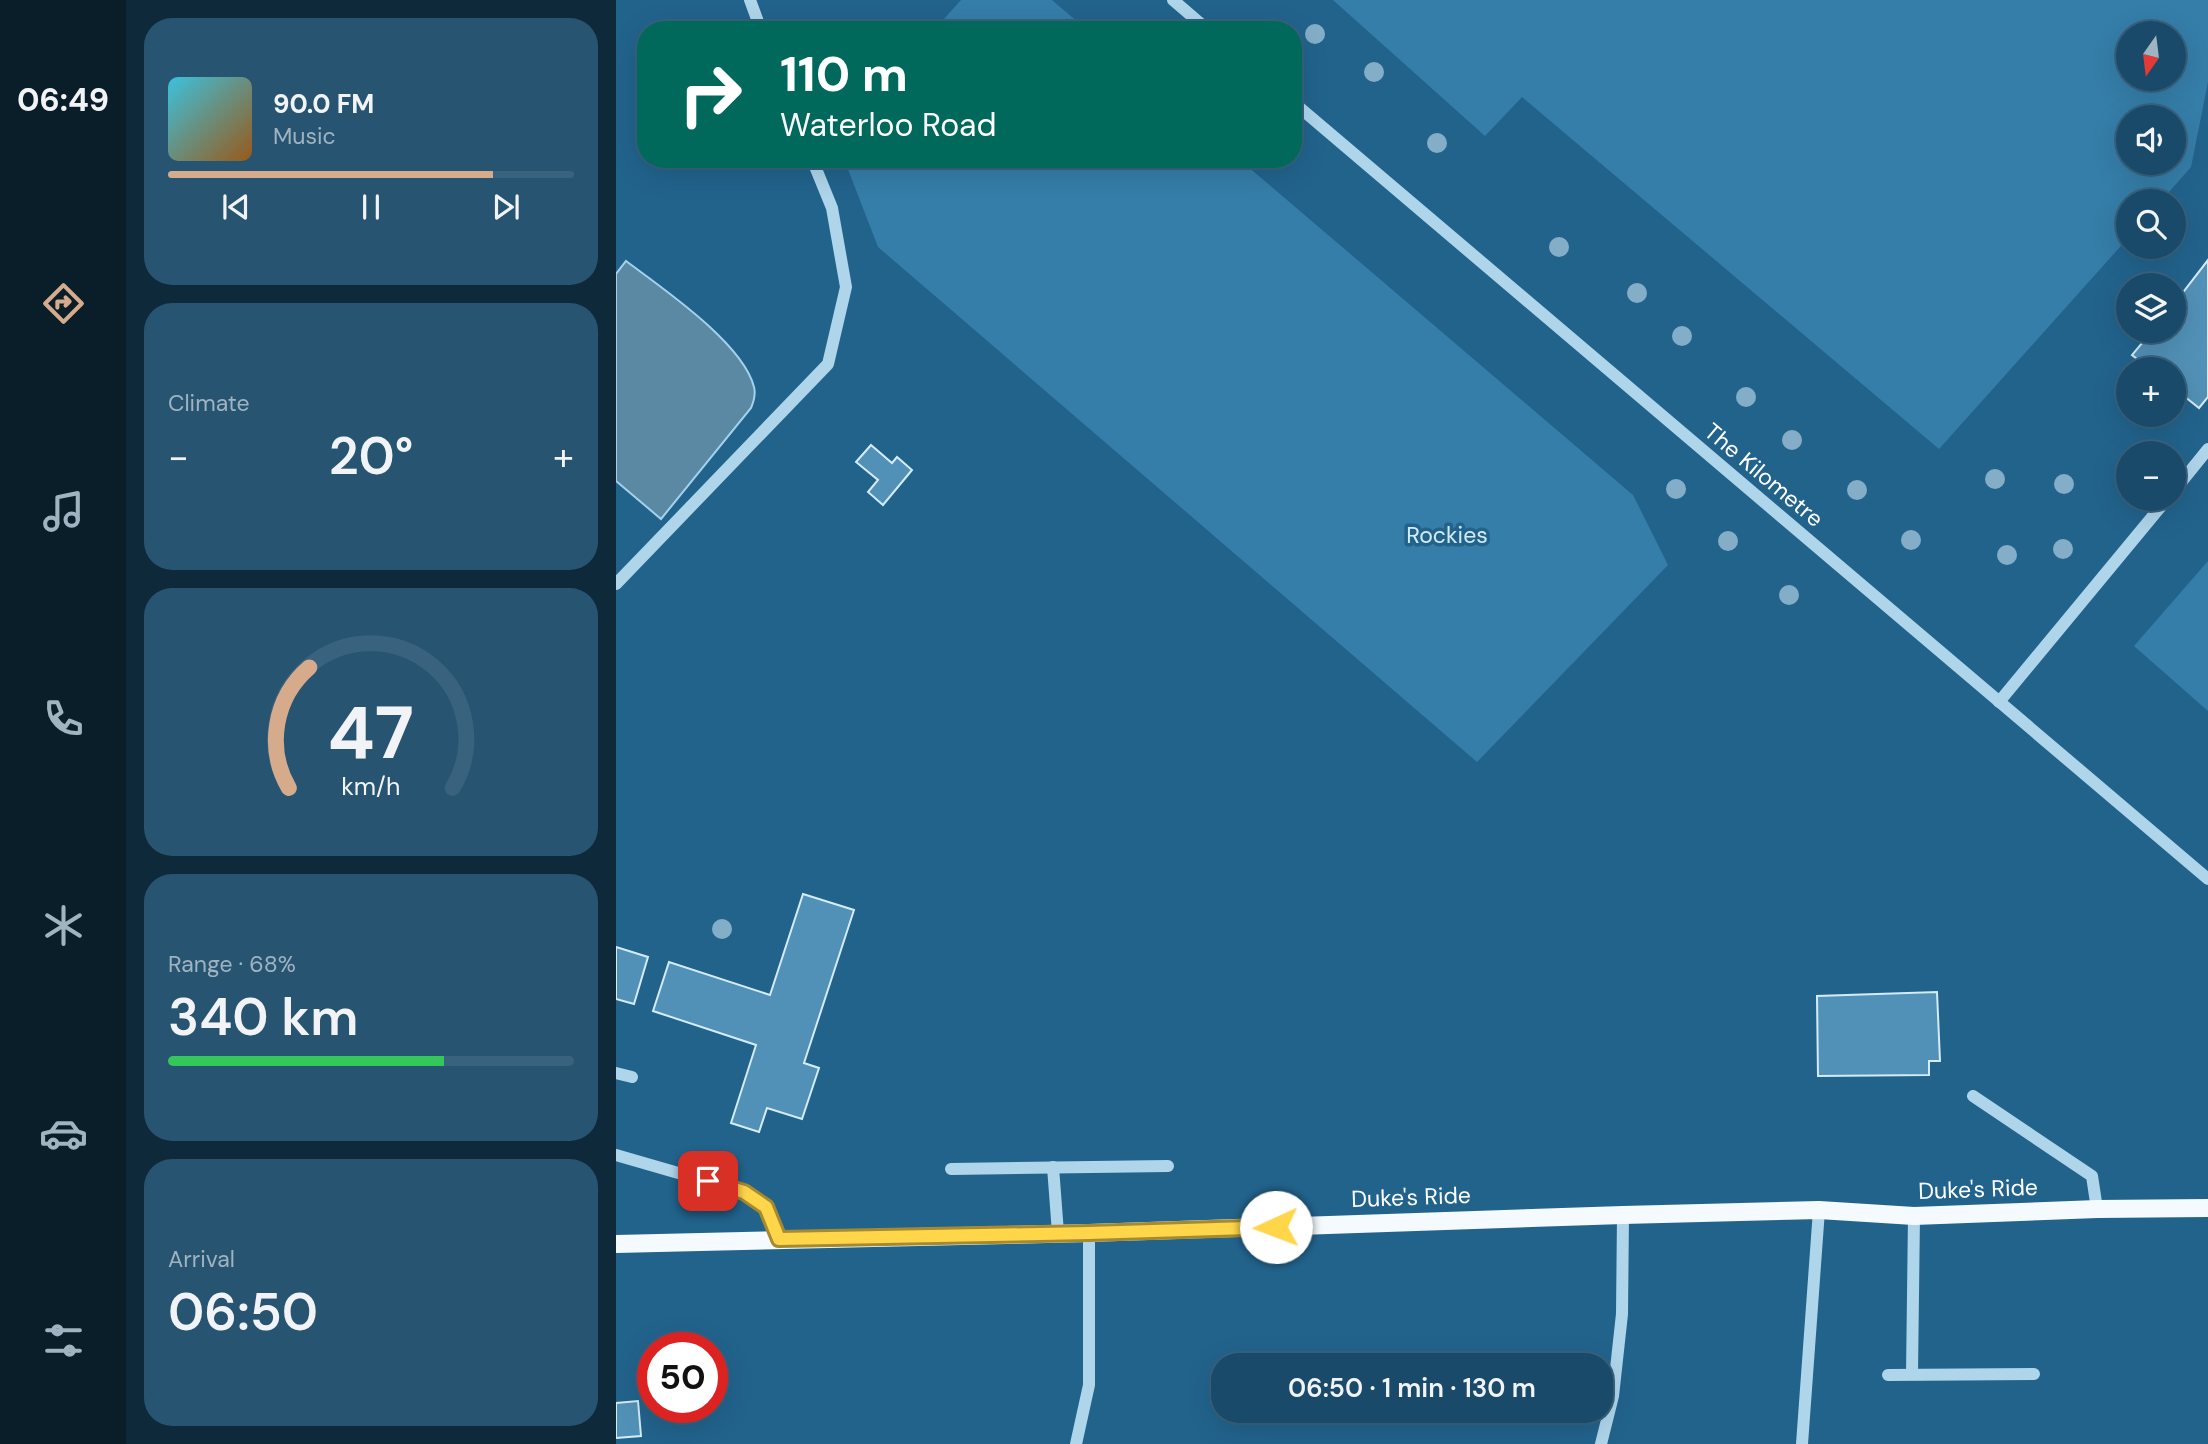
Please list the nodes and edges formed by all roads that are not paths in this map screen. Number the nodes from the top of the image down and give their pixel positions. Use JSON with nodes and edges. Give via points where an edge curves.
{"nodes":[{"id":1,"x":750,"y":0,"type":"edge"},
{"id":2,"x":1173,"y":0,"type":"edge"},
{"id":3,"x":758,"y":21,"type":"edge"},
{"id":4,"x":1198,"y":21,"type":"edge"},
{"id":5,"x":1302,"y":110,"type":"edge"},
{"id":6,"x":816,"y":168,"type":"edge"},
{"id":7,"x":2208,"y":449,"type":"edge"},
{"id":8,"x":2186,"y":476,"type":"edge"},
{"id":9,"x":2157,"y":511,"type":"edge"},
{"id":10,"x":616,"y":584,"type":"edge"},
{"id":11,"x":1999,"y":702,"type":"junction"},
{"id":12,"x":2208,"y":879,"type":"edge"},
{"id":13,"x":616,"y":1073,"type":"edge"},
{"id":14,"x":632,"y":1077,"type":"dead end"},
{"id":15,"x":1973,"y":1097,"type":"dead end"},
{"id":16,"x":616,"y":1154,"type":"edge"},
{"id":17,"x":1168,"y":1166,"type":"dead end"},
{"id":18,"x":1053,"y":1167,"type":"junction"},
{"id":19,"x":951,"y":1169,"type":"dead end"},
{"id":20,"x":2208,"y":1208,"type":"edge"},
{"id":21,"x":2097,"y":1209,"type":"junction"},
{"id":22,"x":1819,"y":1210,"type":"junction"},
{"id":23,"x":1623,"y":1215,"type":"junction"},
{"id":24,"x":1914,"y":1216,"type":"junction"},
{"id":25,"x":1058,"y":1233,"type":"junction"},
{"id":26,"x":1089,"y":1233,"type":"junction"},
{"id":27,"x":779,"y":1239,"type":"junction"},
{"id":28,"x":616,"y":1244,"type":"edge"},
{"id":29,"x":1888,"y":1374,"type":"dead end"},
{"id":30,"x":1912,"y":1374,"type":"junction"},
{"id":31,"x":2034,"y":1374,"type":"dead end"},
{"id":32,"x":1076,"y":1444,"type":"edge"},
{"id":33,"x":1601,"y":1444,"type":"edge"},
{"id":34,"x":1802,"y":1444,"type":"edge"}],
"edges":[{"from":1,"to":3,"type":"street"},
{"from":2,"to":4,"type":"street"},
{"from":5,"to":11,"type":"street","name":"The Kilometre"},
{"from":6,"to":10,"type":"street","via":[[832,208],[846,287],[828,364]]},
{"from":7,"to":8,"type":"street"},
{"from":9,"to":11,"type":"street"},
{"from":11,"to":12,"type":"street","name":"The Kilometre"},
{"from":13,"to":14,"type":"street"},
{"from":15,"to":21,"type":"street","via":[[2092,1176]]},
{"from":16,"to":27,"type":"street","via":[[744,1192],[766,1207]]},
{"from":17,"to":18,"type":"street"},
{"from":18,"to":19,"type":"street"},
{"from":18,"to":25,"type":"street"},
{"from":20,"to":21,"type":"main road","name":"Duke's Ride"},
{"from":21,"to":24,"type":"main road","name":"Duke's Ride"},
{"from":22,"to":23,"type":"main road","name":"Duke's Ride"},
{"from":22,"to":24,"type":"main road","name":"Duke's Ride"},
{"from":22,"to":34,"type":"street"},
{"from":23,"to":26,"type":"main road","name":"Duke's Ride"},
{"from":23,"to":33,"type":"street","via":[[1622,1314],[1613,1396]]},
{"from":24,"to":30,"type":"street"},
{"from":25,"to":26,"type":"main road","name":"Duke's Ride"},
{"from":25,"to":27,"type":"main road","name":"Duke's Ride"},
{"from":26,"to":32,"type":"street","via":[[1089,1385]]},
{"from":27,"to":28,"type":"main road","name":"Duke's Ride"},
{"from":29,"to":30,"type":"street"},
{"from":30,"to":31,"type":"street"}]}
